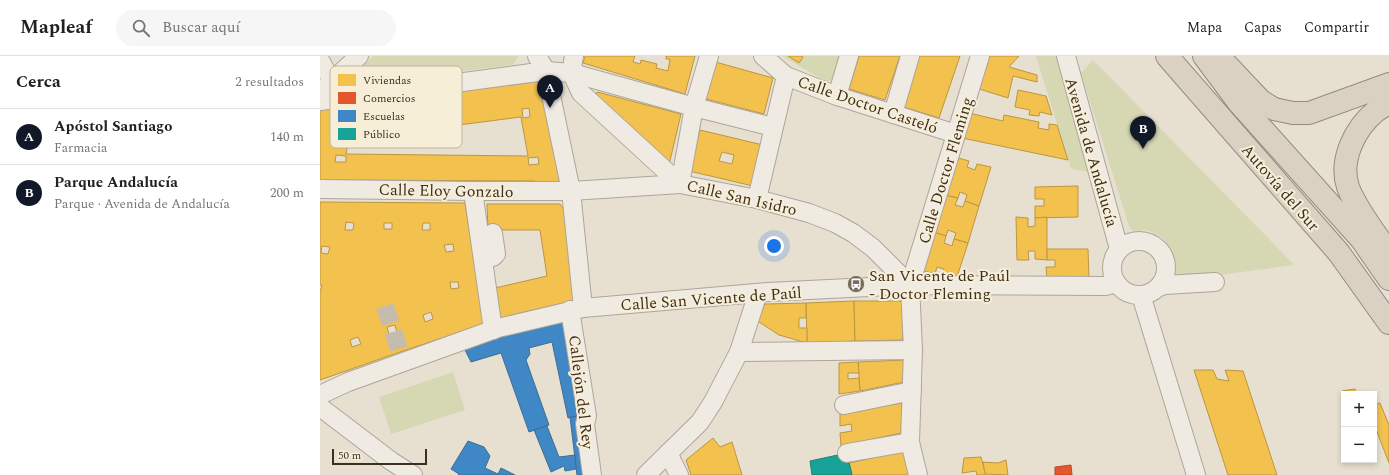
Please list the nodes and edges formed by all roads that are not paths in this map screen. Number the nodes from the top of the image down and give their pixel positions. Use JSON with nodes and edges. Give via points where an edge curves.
{"nodes":[{"id":1,"x":359,"y":56,"type":"edge"},
{"id":2,"x":709,"y":56,"type":"edge"},
{"id":3,"x":763,"y":56,"type":"edge"},
{"id":4,"x":848,"y":56,"type":"edge"},
{"id":5,"x":910,"y":56,"type":"edge"},
{"id":6,"x":980,"y":56,"type":"edge"},
{"id":7,"x":1066,"y":56,"type":"edge"},
{"id":8,"x":1167,"y":56,"type":"edge"},
{"id":9,"x":1204,"y":56,"type":"edge"},
{"id":10,"x":1219,"y":56,"type":"edge"},
{"id":11,"x":320,"y":60,"type":"edge"},
{"id":12,"x":542,"y":64,"type":"edge"},
{"id":13,"x":573,"y":65,"type":"edge"},
{"id":14,"x":348,"y":66,"type":"edge"},
{"id":15,"x":1389,"y":66,"type":"edge"},
{"id":16,"x":786,"y":76,"type":"junction"},
{"id":17,"x":462,"y":78,"type":"edge"},
{"id":18,"x":1389,"y":84,"type":"edge"},
{"id":19,"x":326,"y":86,"type":"edge"},
{"id":20,"x":1356,"y":95,"type":"junction"},
{"id":21,"x":837,"y":96,"type":"junction"},
{"id":22,"x":330,"y":100,"type":"edge"},
{"id":23,"x":553,"y":100,"type":"junction"},
{"id":24,"x":320,"y":101,"type":"edge"},
{"id":25,"x":1389,"y":103,"type":"edge"},
{"id":26,"x":694,"y":107,"type":"junction"},
{"id":27,"x":893,"y":114,"type":"junction"},
{"id":28,"x":773,"y":127,"type":"junction"},
{"id":29,"x":956,"y":134,"type":"junction"},
{"id":30,"x":680,"y":184,"type":"junction"},
{"id":31,"x":320,"y":189,"type":"edge"},
{"id":32,"x":473,"y":191,"type":"junction"},
{"id":33,"x":571,"y":191,"type":"junction"},
{"id":34,"x":757,"y":199,"type":"junction"},
{"id":35,"x":493,"y":233,"type":"dead end"},
{"id":36,"x":1119,"y":249,"type":"junction"},
{"id":37,"x":1389,"y":253,"type":"edge"},
{"id":38,"x":482,"y":259,"type":"junction"},
{"id":39,"x":1389,"y":279,"type":"edge"},
{"id":40,"x":1215,"y":282,"type":"dead end"},
{"id":41,"x":1116,"y":283,"type":"junction"},
{"id":42,"x":910,"y":285,"type":"junction"},
{"id":43,"x":1159,"y":287,"type":"junction"},
{"id":44,"x":758,"y":293,"type":"junction"},
{"id":45,"x":1142,"y":296,"type":"junction"},
{"id":46,"x":577,"y":309,"type":"junction"},
{"id":47,"x":1389,"y":323,"type":"edge"},
{"id":48,"x":493,"y":330,"type":"junction"},
{"id":49,"x":913,"y":350,"type":"junction"},
{"id":50,"x":739,"y":352,"type":"junction"},
{"id":51,"x":912,"y":391,"type":"junction"},
{"id":52,"x":320,"y":395,"type":"edge"},
{"id":53,"x":844,"y":405,"type":"dead end"},
{"id":54,"x":320,"y":407,"type":"edge"},
{"id":55,"x":910,"y":442,"type":"junction"},
{"id":56,"x":668,"y":453,"type":"junction"},
{"id":57,"x":847,"y":453,"type":"dead end"},
{"id":58,"x":413,"y":475,"type":"edge"},
{"id":59,"x":592,"y":475,"type":"edge"},
{"id":60,"x":646,"y":475,"type":"edge"},
{"id":61,"x":679,"y":475,"type":"edge"},
{"id":62,"x":918,"y":475,"type":"edge"},
{"id":63,"x":1196,"y":475,"type":"edge"}],
"edges":[{"from":1,"to":14,"type":"street"},
{"from":2,"to":26,"type":"street"},
{"from":3,"to":16,"type":"street","name":"Calle Doctor Casteló"},
{"from":4,"to":21,"type":"street"},
{"from":5,"to":27,"type":"street"},
{"from":6,"to":29,"type":"street","name":"Calle Doctor Fleming"},
{"from":7,"to":36,"type":"street","name":"Avenida de Andalucía"},
{"from":8,"to":47,"type":"highway","name":"Autovía del Sur","via":[[1339,253]]},
{"from":9,"to":39,"type":"highway","name":"Autovía del Sur","via":[[1239,103],[1362,240]]},
{"from":10,"to":20,"type":"highway","via":[[1261,101],[1274,108],[1293,113],[1309,113]]},
{"from":11,"to":19,"type":"street"},
{"from":12,"to":13,"type":"street"},
{"from":12,"to":17,"type":"street"},
{"from":12,"to":23,"type":"street","name":"Callejón del Rey"},
{"from":13,"to":23,"type":"street"},
{"from":13,"to":26,"type":"street"},
{"from":13,"to":30,"type":"street","name":"Calle San Isidro","via":[[581,93]]},
{"from":15,"to":20,"type":"highway","via":[[1374,83]]},
{"from":16,"to":21,"type":"street","name":"Calle Doctor Casteló"},
{"from":16,"to":28,"type":"street"},
{"from":18,"to":20,"type":"highway"},
{"from":21,"to":27,"type":"street","name":"Calle Doctor Casteló"},
{"from":22,"to":24,"type":"street"},
{"from":23,"to":33,"type":"street","name":"Callejón del Rey"},
{"from":25,"to":37,"type":"highway","via":[[1376,111],[1353,138],[1347,156],[1346,170],[1348,186],[1354,199]]},
{"from":26,"to":28,"type":"street"},
{"from":26,"to":30,"type":"street"},
{"from":27,"to":29,"type":"street","name":"Calle Doctor Casteló"},
{"from":28,"to":34,"type":"street"},
{"from":29,"to":42,"type":"street","name":"Calle Doctor Fleming"},
{"from":30,"to":33,"type":"street","name":"Calle Eloy Gonzalo"},
{"from":30,"to":34,"type":"street","name":"Calle San Isidro"},
{"from":31,"to":32,"type":"street","name":"Calle Eloy Gonzalo"},
{"from":32,"to":33,"type":"street","name":"Calle Eloy Gonzalo"},
{"from":32,"to":38,"type":"street"},
{"from":33,"to":46,"type":"street","name":"Callejón del Rey"},
{"from":34,"to":42,"type":"street","name":"Calle San Isidro","via":[[835,223],[873,248]]},
{"from":35,"to":38,"type":"street","via":[[496,254]]},
{"from":36,"to":41,"type":"street","via":[[1111,269]]},
{"from":36,"to":43,"type":"street","via":[[1124,244],[1135,241],[1144,241],[1158,248],[1167,264],[1166,276]]},
{"from":38,"to":48,"type":"street"},
{"from":40,"to":43,"type":"street"},
{"from":41,"to":42,"type":"street","name":"Calle San Vicente de Paúl","via":[[1106,286]]},
{"from":41,"to":45,"type":"street","via":[[1126,292]]},
{"from":42,"to":44,"type":"street","name":"Calle San Vicente de Paúl"},
{"from":42,"to":49,"type":"street","name":"Calle Doctor Fleming"},
{"from":43,"to":45,"type":"street"},
{"from":44,"to":46,"type":"street","name":"Calle San Vicente de Paúl"},
{"from":44,"to":50,"type":"street"},
{"from":45,"to":63,"type":"street"},
{"from":46,"to":48,"type":"street","name":"Calle San Vicente de Paúl"},
{"from":46,"to":59,"type":"street","name":"Callejón del Rey","via":[[587,416],[585,424]]},
{"from":48,"to":52,"type":"street","name":"Calle San Vicente de Paúl","via":[[402,357]]},
{"from":49,"to":50,"type":"street"},
{"from":49,"to":51,"type":"street","name":"Calle Doctor Fleming"},
{"from":50,"to":56,"type":"street","via":[[700,422]]},
{"from":51,"to":53,"type":"street"},
{"from":51,"to":55,"type":"street","name":"Calle Doctor Fleming"},
{"from":54,"to":58,"type":"street"},
{"from":55,"to":57,"type":"street"},
{"from":55,"to":62,"type":"street","name":"Calle Doctor Fleming"},
{"from":56,"to":60,"type":"street"},
{"from":56,"to":61,"type":"street"}]}
